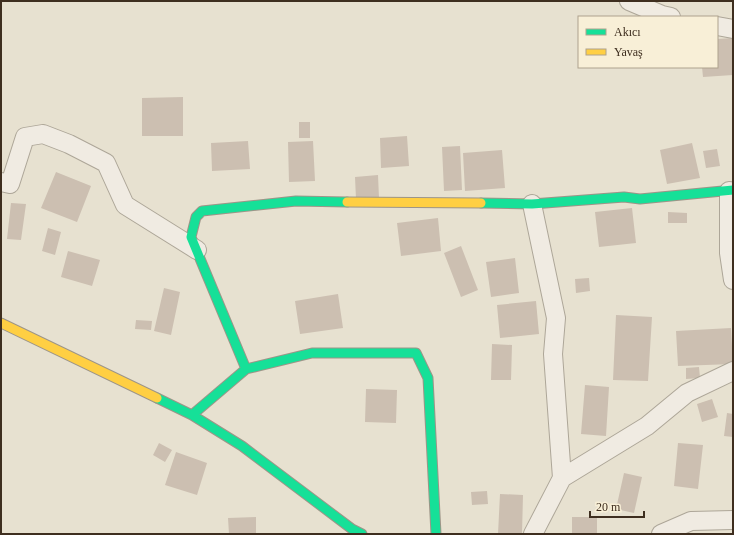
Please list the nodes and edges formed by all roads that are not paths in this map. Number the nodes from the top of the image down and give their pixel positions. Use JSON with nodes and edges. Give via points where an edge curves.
{"nodes":[{"id":1,"x":629,"y":1,"type":"edge"},
{"id":2,"x":666,"y":16,"type":"edge"},
{"id":3,"x":718,"y":26,"type":"edge"},
{"id":4,"x":733,"y":29,"type":"edge"},
{"id":5,"x":1,"y":182,"type":"edge"},
{"id":6,"x":731,"y":190,"type":"edge"},
{"id":7,"x":532,"y":204,"type":"junction"},
{"id":8,"x":196,"y":250,"type":"junction"},
{"id":9,"x":733,"y":280,"type":"edge"},
{"id":10,"x":1,"y":323,"type":"edge"},
{"id":11,"x":246,"y":368,"type":"junction"},
{"id":12,"x":733,"y":371,"type":"edge"},
{"id":13,"x":192,"y":415,"type":"junction"},
{"id":14,"x":562,"y":478,"type":"junction"},
{"id":15,"x":733,"y":520,"type":"edge"},
{"id":16,"x":362,"y":534,"type":"edge"},
{"id":17,"x":436,"y":534,"type":"edge"},
{"id":18,"x":533,"y":534,"type":"edge"},
{"id":19,"x":661,"y":534,"type":"edge"}],
"edges":[{"from":1,"to":2,"type":"street"},
{"from":3,"to":4,"type":"street"},
{"from":5,"to":8,"type":"street","via":[[10,184],[25,137],[43,134],[106,163],[125,205]]},
{"from":6,"to":7,"type":"street","via":[[640,199],[624,197]]},
{"from":6,"to":9,"type":"street","via":[[729,253]]},
{"from":7,"to":8,"type":"street","via":[[296,201],[202,211],[196,217],[191,237]]},
{"from":7,"to":14,"type":"street","via":[[556,318],[553,354]]},
{"from":8,"to":11,"type":"street"},
{"from":10,"to":13,"type":"street"},
{"from":11,"to":13,"type":"street"},
{"from":11,"to":17,"type":"street","via":[[312,353],[416,353],[428,378]]},
{"from":12,"to":14,"type":"street","via":[[687,393],[647,426]]},
{"from":13,"to":16,"type":"street","via":[[242,446]]},
{"from":14,"to":18,"type":"street"},
{"from":15,"to":19,"type":"street","via":[[690,522]]}]}
